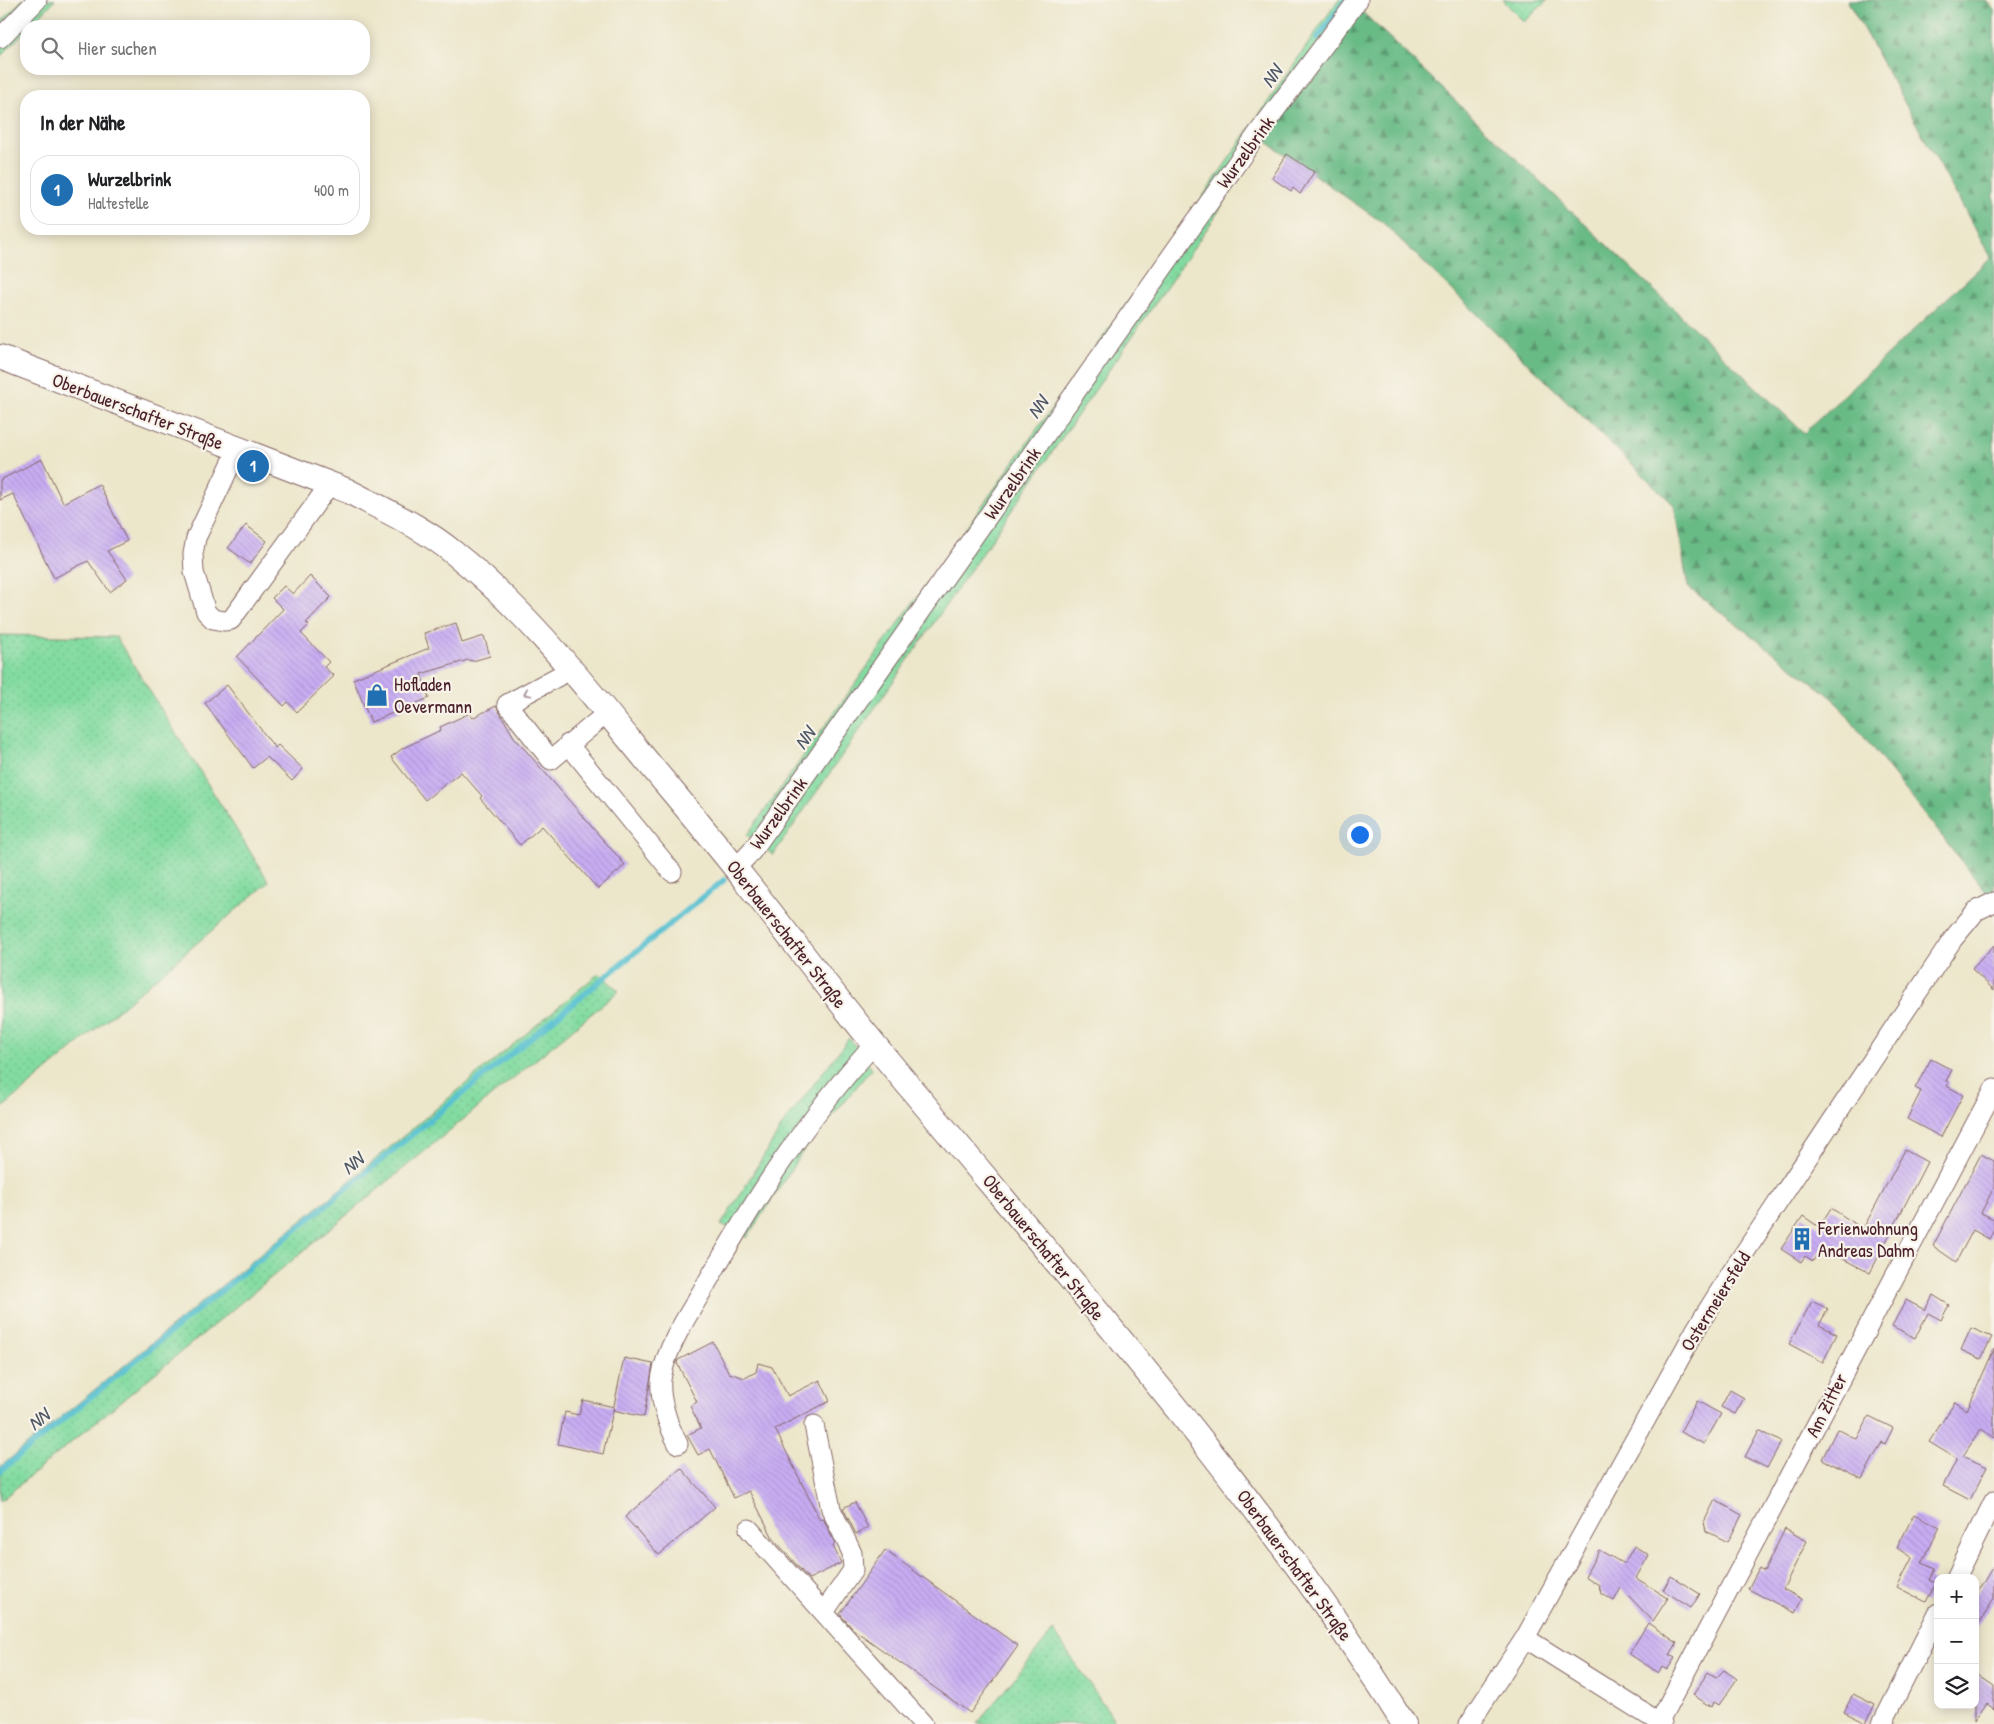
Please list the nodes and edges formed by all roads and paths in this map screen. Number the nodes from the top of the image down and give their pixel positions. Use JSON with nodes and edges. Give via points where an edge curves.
{"nodes":[{"id":1,"x":37,"y":0,"type":"edge"},
{"id":2,"x":1358,"y":0,"type":"edge"},
{"id":3,"x":0,"y":38,"type":"edge"},
{"id":4,"x":0,"y":357,"type":"edge"},
{"id":5,"x":238,"y":449,"type":"junction"},
{"id":6,"x":330,"y":484,"type":"junction"},
{"id":7,"x":570,"y":670,"type":"junction"},
{"id":8,"x":607,"y":713,"type":"junction"},
{"id":9,"x":568,"y":744,"type":"junction"},
{"id":10,"x":736,"y":868,"type":"junction"},
{"id":11,"x":672,"y":872,"type":"dead end"},
{"id":12,"x":1994,"y":902,"type":"edge"},
{"id":13,"x":874,"y":1044,"type":"junction"},
{"id":14,"x":1994,"y":1089,"type":"edge"},
{"id":15,"x":814,"y":1425,"type":"dead end"},
{"id":16,"x":678,"y":1444,"type":"dead end"},
{"id":17,"x":1994,"y":1502,"type":"edge"},
{"id":18,"x":749,"y":1529,"type":"dead end"},
{"id":19,"x":1958,"y":1574,"type":"edge"},
{"id":20,"x":824,"y":1612,"type":"junction"},
{"id":21,"x":1935,"y":1619,"type":"edge"},
{"id":22,"x":1525,"y":1638,"type":"junction"},
{"id":23,"x":1660,"y":1723,"type":"edge"},
{"id":24,"x":923,"y":1724,"type":"edge"},
{"id":25,"x":1404,"y":1724,"type":"edge"},
{"id":26,"x":1469,"y":1724,"type":"edge"},
{"id":27,"x":1882,"y":1724,"type":"edge"}],
"edges":[{"from":1,"to":3,"type":"street"},
{"from":2,"to":10,"type":"street","name":"Wurzelbrink","via":[[1258,134],[752,851]]},
{"from":4,"to":5,"type":"main road","name":"Oberbauerschafter Straße"},
{"from":5,"to":6,"type":"main road","name":"Oberbauerschafter Straße"},
{"from":5,"to":6,"type":"street","via":[[194,546],[194,572],[206,612],[213,619],[231,620]]},
{"from":6,"to":7,"type":"main road","name":"Oberbauerschafter Straße","via":[[402,518],[453,552],[520,613]]},
{"from":7,"to":8,"type":"main road","name":"Oberbauerschafter Straße"},
{"from":7,"to":9,"type":"street","one_way":true,"via":[[507,704],[551,760]]},
{"from":8,"to":9,"type":"street"},
{"from":8,"to":10,"type":"main road","name":"Oberbauerschafter Straße"},
{"from":9,"to":11,"type":"street"},
{"from":10,"to":13,"type":"main road","name":"Oberbauerschafter Straße"},
{"from":12,"to":22,"type":"street","name":"Ostermeiersfeld","via":[[1976,911],[1954,939],[1730,1273]]},
{"from":13,"to":16,"type":"street","via":[[811,1120],[773,1174],[671,1346],[662,1376],[662,1398]]},
{"from":13,"to":25,"type":"main road","name":"Oberbauerschafter Straße","via":[[1250,1501],[1332,1612]]},
{"from":14,"to":23,"type":"street","name":"Am Zitter"},
{"from":15,"to":20,"type":"street","via":[[831,1509],[852,1553],[853,1570]]},
{"from":17,"to":19,"type":"street"},
{"from":18,"to":20,"type":"street"},
{"from":20,"to":24,"type":"street"},
{"from":21,"to":27,"type":"street"},
{"from":22,"to":23,"type":"street"},
{"from":22,"to":26,"type":"street","name":"Ostermeiersfeld"}]}
